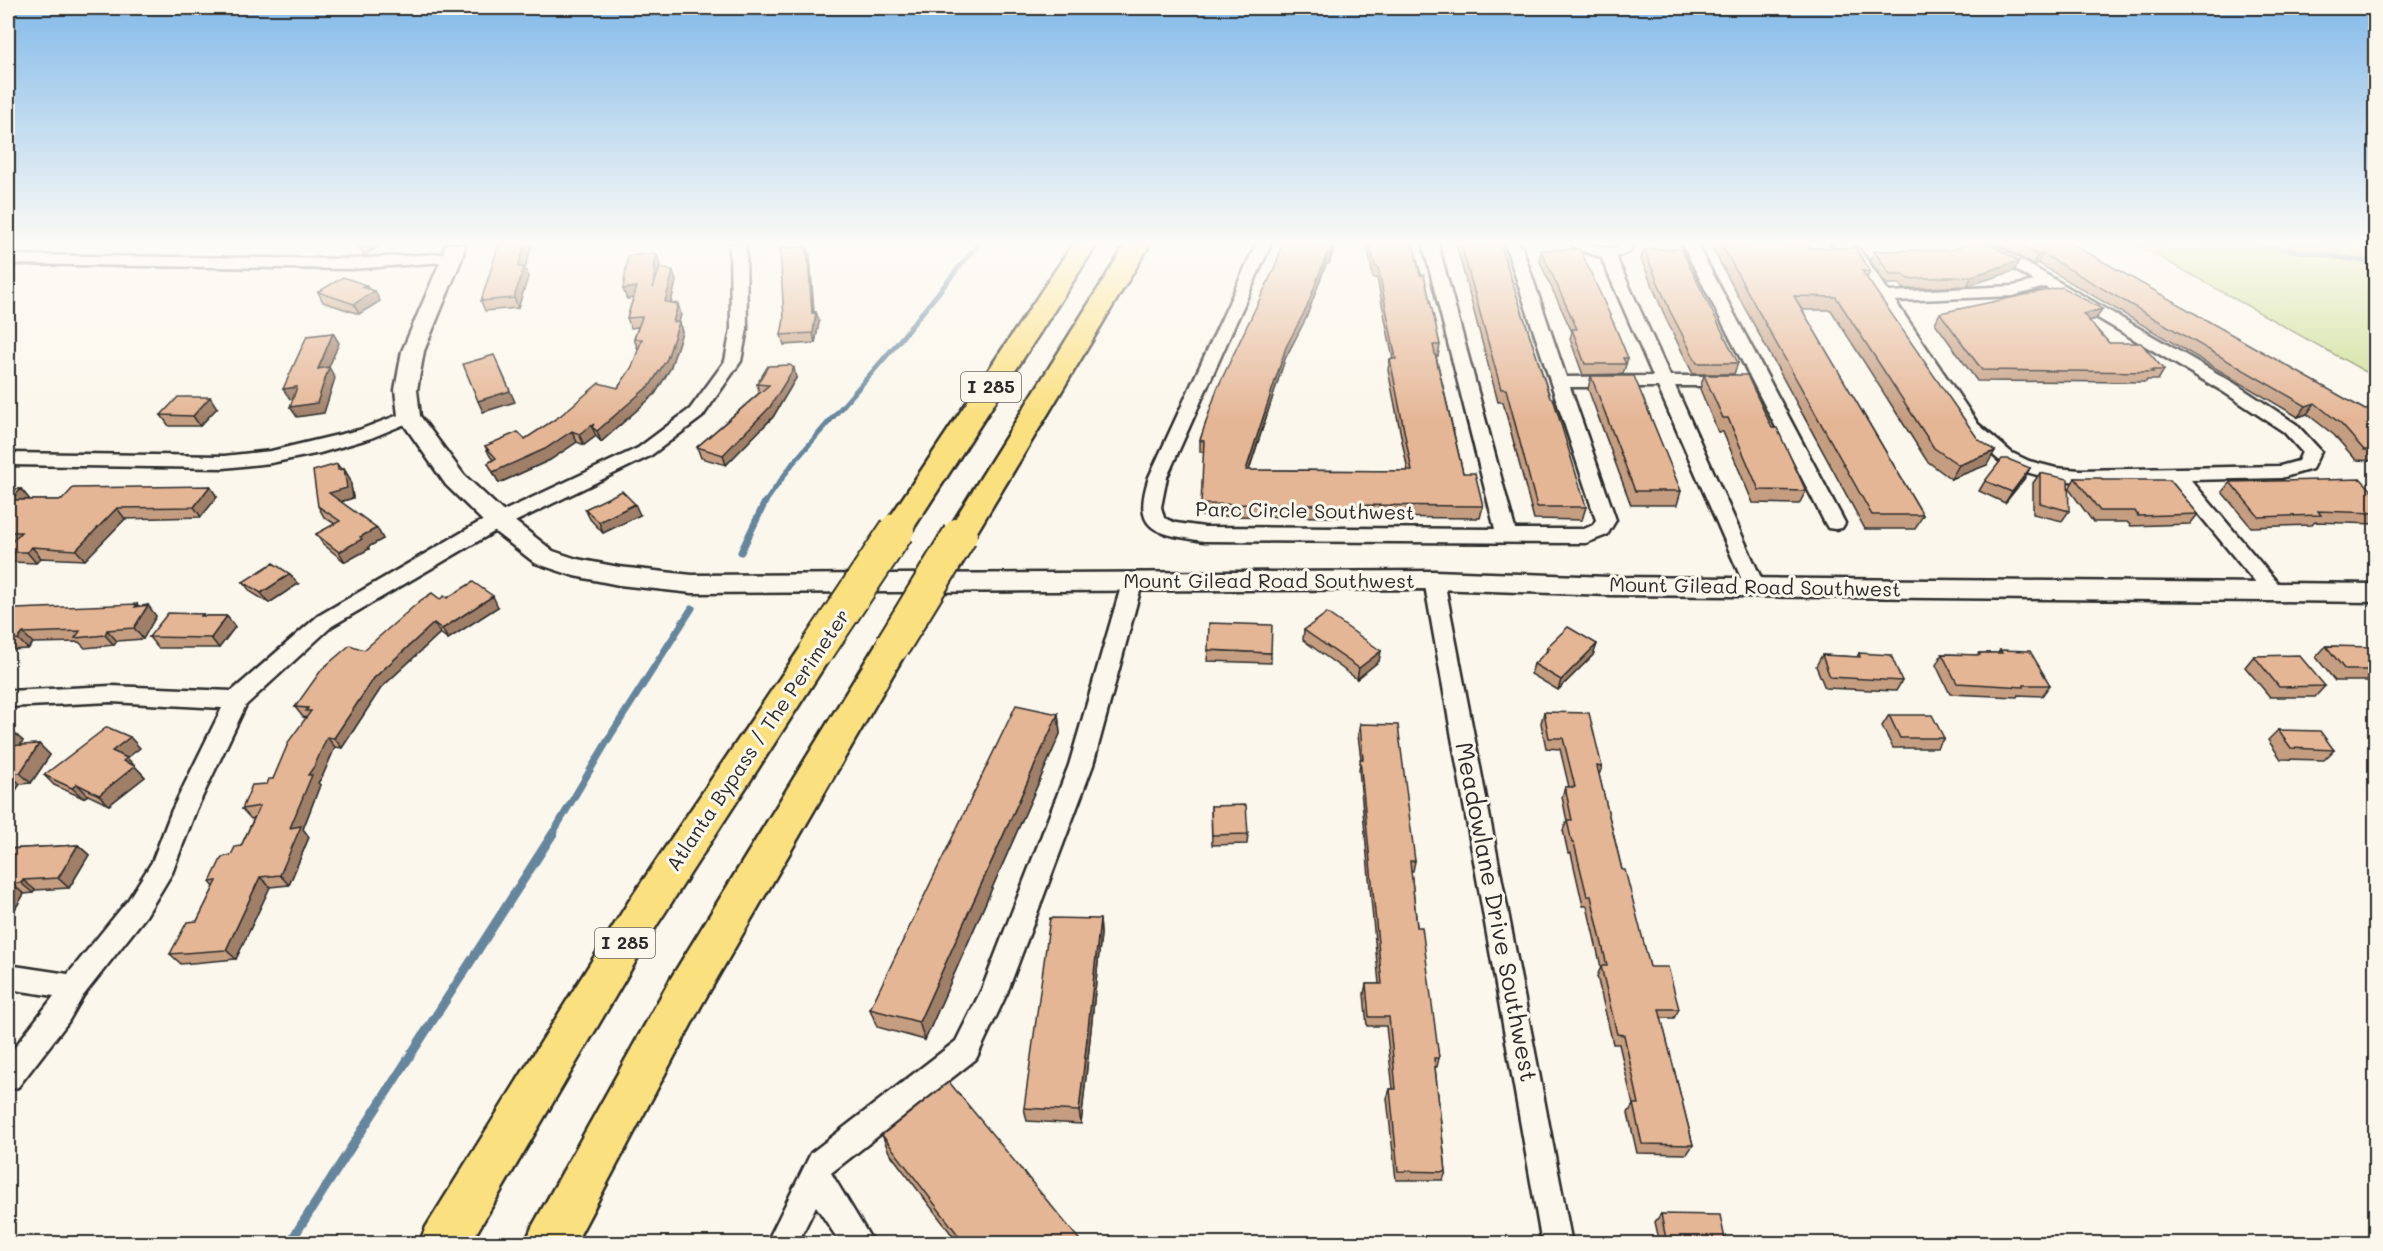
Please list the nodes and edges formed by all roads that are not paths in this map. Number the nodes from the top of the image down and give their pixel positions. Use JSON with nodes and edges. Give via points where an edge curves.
{"nodes":[{"id":1,"x":432,"y":302,"type":"edge"},
{"id":2,"x":737,"y":302,"type":"edge"},
{"id":3,"x":1047,"y":302,"type":"edge"},
{"id":4,"x":1102,"y":302,"type":"edge"},
{"id":5,"x":1237,"y":302,"type":"edge"},
{"id":6,"x":1446,"y":302,"type":"edge"},
{"id":7,"x":1533,"y":302,"type":"edge"},
{"id":8,"x":1629,"y":302,"type":"edge"},
{"id":9,"x":1720,"y":302,"type":"edge"},
{"id":10,"x":1889,"y":302,"type":"edge"},
{"id":11,"x":2083,"y":302,"type":"edge"},
{"id":12,"x":1664,"y":381,"type":"junction"},
{"id":13,"x":1761,"y":381,"type":"junction"},
{"id":14,"x":1560,"y":382,"type":"junction"},
{"id":15,"x":409,"y":416,"type":"junction"},
{"id":16,"x":8,"y":459,"type":"edge"},
{"id":17,"x":2176,"y":474,"type":"junction"},
{"id":18,"x":499,"y":522,"type":"junction"},
{"id":19,"x":1835,"y":523,"type":"dead end"},
{"id":20,"x":1506,"y":537,"type":"junction"},
{"id":21,"x":1133,"y":580,"type":"junction"},
{"id":22,"x":1434,"y":580,"type":"junction"},
{"id":23,"x":1755,"y":587,"type":"junction"},
{"id":24,"x":2274,"y":592,"type":"junction"},
{"id":25,"x":2376,"y":593,"type":"edge"},
{"id":26,"x":8,"y":699,"type":"edge"},
{"id":27,"x":237,"y":700,"type":"junction"},
{"id":28,"x":8,"y":977,"type":"edge"},
{"id":29,"x":74,"y":987,"type":"junction"},
{"id":30,"x":8,"y":1077,"type":"edge"},
{"id":31,"x":814,"y":1177,"type":"junction"},
{"id":32,"x":443,"y":1244,"type":"edge"},
{"id":33,"x":549,"y":1244,"type":"edge"},
{"id":34,"x":781,"y":1244,"type":"edge"},
{"id":35,"x":859,"y":1244,"type":"edge"},
{"id":36,"x":1557,"y":1244,"type":"edge"}],
"edges":[{"from":1,"to":15,"type":"street","via":[[413,351],[406,390]]},
{"from":2,"to":18,"type":"street","via":[[733,361],[696,412],[644,452]]},
{"from":3,"to":32,"type":"highway","name":"Atlanta Bypass / The Perimeter","number":"I 285","bridge":true,"via":[[643,912]]},
{"from":4,"to":33,"type":"highway","number":"I 285","bridge":true,"via":[[686,992]]},
{"from":5,"to":20,"type":"street","name":"Parc Circle Southwest","via":[[1158,477],[1149,510],[1156,522],[1167,528],[1204,534]]},
{"from":6,"to":20,"type":"street"},
{"from":7,"to":14,"type":"street"},
{"from":8,"to":12,"type":"street"},
{"from":9,"to":13,"type":"street"},
{"from":10,"to":17,"type":"street","via":[[1972,428],[2006,457],[2056,474]]},
{"from":11,"to":17,"type":"street","via":[[2228,387],[2290,428],[2312,451],[2305,465],[2281,472]]},
{"from":12,"to":13,"type":"street"},
{"from":12,"to":14,"type":"street"},
{"from":12,"to":23,"type":"street"},
{"from":13,"to":19,"type":"street"},
{"from":14,"to":20,"type":"street","name":"Parc Circle Southwest","via":[[1606,520],[1600,530],[1586,536]]},
{"from":15,"to":16,"type":"street","via":[[365,434],[271,457],[224,462]]},
{"from":15,"to":18,"type":"street","name":"Mount Gilead Road Southwest","via":[[455,480]]},
{"from":17,"to":24,"type":"street"},
{"from":18,"to":21,"type":"street","name":"Mount Gilead Road Southwest","via":[[544,557],[574,567],[660,582]]},
{"from":18,"to":27,"type":"street","via":[[325,621]]},
{"from":21,"to":22,"type":"street","name":"Mount Gilead Road Southwest"},
{"from":21,"to":31,"type":"street","via":[[1081,765],[994,993],[966,1050],[821,1163]]},
{"from":22,"to":23,"type":"street","name":"Mount Gilead Road Southwest"},
{"from":22,"to":36,"type":"street","name":"Meadowlane Drive Southwest"},
{"from":23,"to":24,"type":"street","name":"Mount Gilead Road Southwest"},
{"from":24,"to":25,"type":"street","name":"Mount Gilead Road Southwest"},
{"from":26,"to":27,"type":"street","via":[[111,694]]},
{"from":27,"to":29,"type":"street","via":[[184,810],[163,866],[137,908]]},
{"from":28,"to":29,"type":"street"},
{"from":29,"to":30,"type":"street"},
{"from":31,"to":34,"type":"street"},
{"from":31,"to":35,"type":"street"}]}
